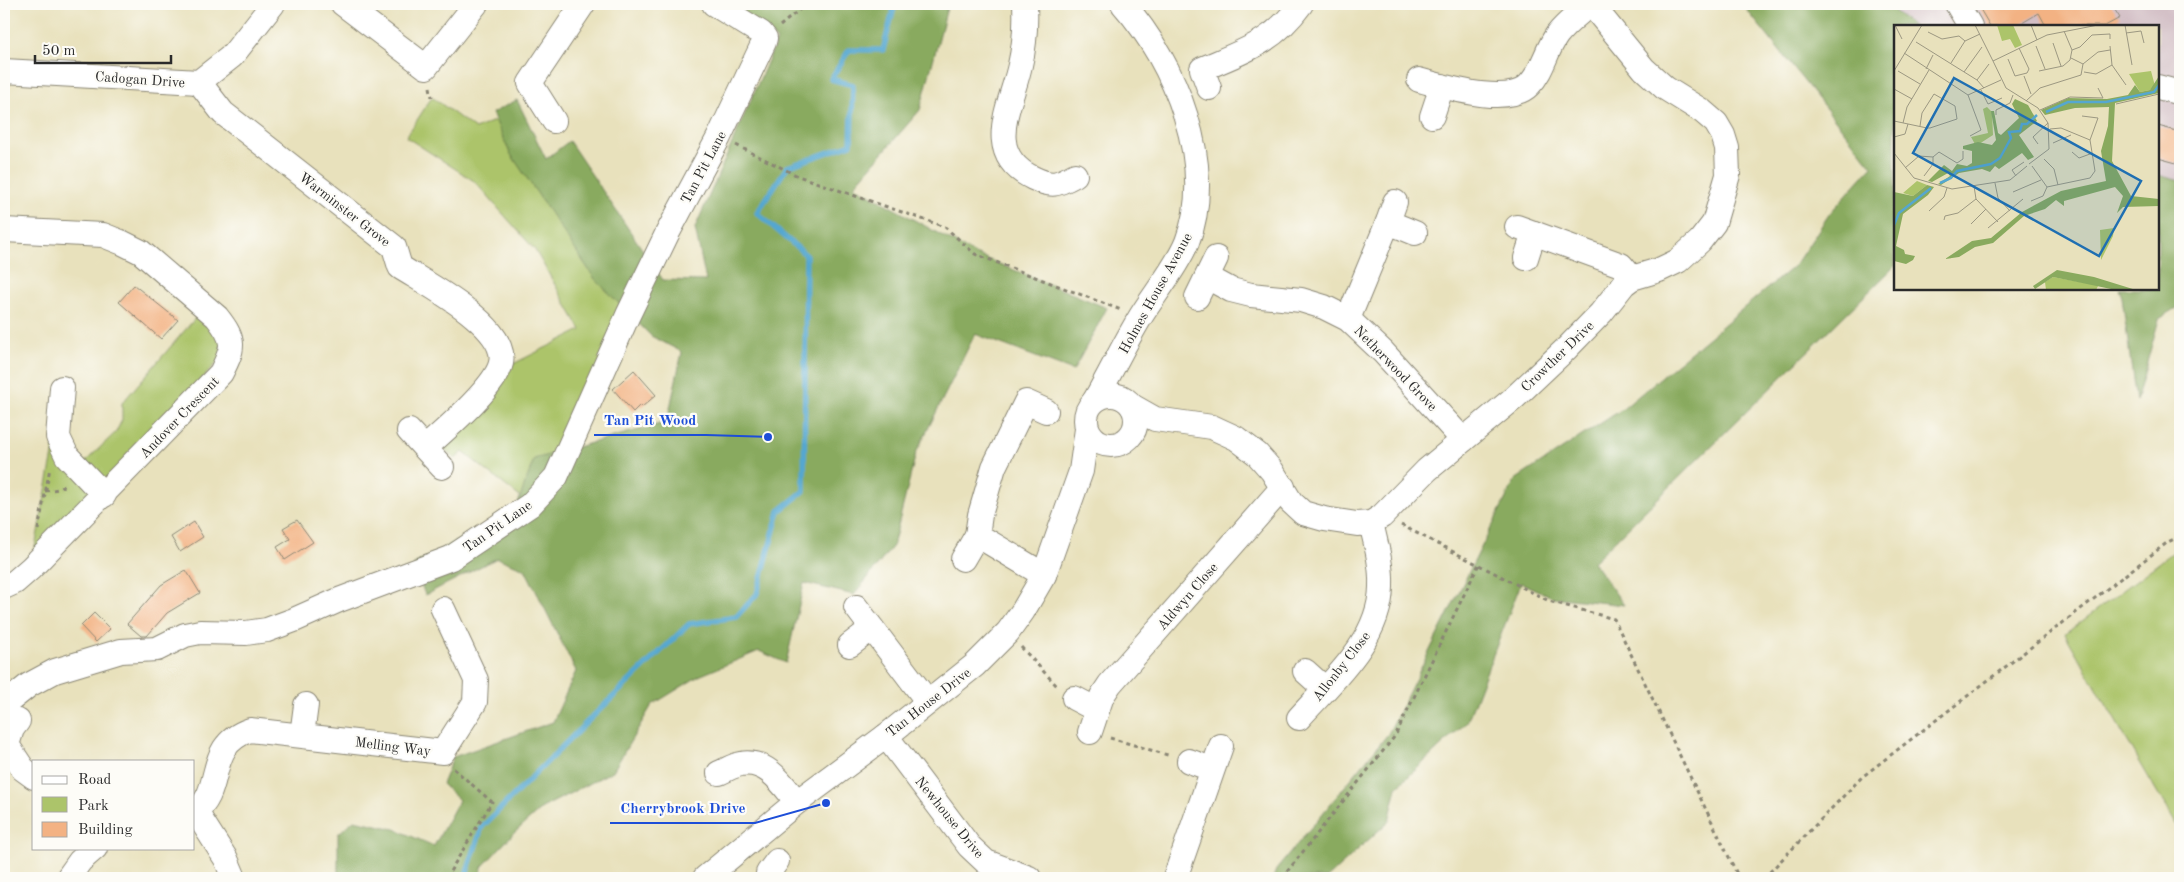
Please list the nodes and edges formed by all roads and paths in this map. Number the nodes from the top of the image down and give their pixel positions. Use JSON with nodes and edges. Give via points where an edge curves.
{"nodes":[{"id":1,"x":273,"y":4,"type":"edge"},
{"id":2,"x":343,"y":4,"type":"edge"},
{"id":3,"x":476,"y":4,"type":"edge"},
{"id":4,"x":583,"y":4,"type":"edge"},
{"id":5,"x":714,"y":4,"type":"edge"},
{"id":6,"x":806,"y":4,"type":"edge"},
{"id":7,"x":1025,"y":4,"type":"edge"},
{"id":8,"x":1124,"y":4,"type":"edge"},
{"id":9,"x":1301,"y":4,"type":"edge"},
{"id":10,"x":1591,"y":4,"type":"edge"},
{"id":11,"x":1957,"y":4,"type":"edge"},
{"id":12,"x":1969,"y":25,"type":"edge"},
{"id":13,"x":765,"y":38,"type":"junction"},
{"id":14,"x":1202,"y":70,"type":"dead end"},
{"id":15,"x":4,"y":71,"type":"edge"},
{"id":16,"x":1419,"y":80,"type":"dead end"},
{"id":17,"x":199,"y":82,"type":"junction"},
{"id":18,"x":1442,"y":86,"type":"junction"},
{"id":19,"x":2159,"y":87,"type":"edge"},
{"id":20,"x":2180,"y":93,"type":"edge"},
{"id":21,"x":1432,"y":116,"type":"dead end"},
{"id":22,"x":554,"y":121,"type":"dead end"},
{"id":23,"x":719,"y":137,"type":"junction"},
{"id":24,"x":1075,"y":175,"type":"dead end"},
{"id":25,"x":4,"y":230,"type":"edge"},
{"id":26,"x":1415,"y":233,"type":"dead end"},
{"id":27,"x":1526,"y":258,"type":"dead end"},
{"id":28,"x":1207,"y":277,"type":"dead end"},
{"id":29,"x":1632,"y":278,"type":"junction"},
{"id":30,"x":1140,"y":317,"type":"junction"},
{"id":31,"x":1348,"y":319,"type":"junction"},
{"id":32,"x":1117,"y":362,"type":"junction"},
{"id":33,"x":62,"y":388,"type":"dead end"},
{"id":34,"x":1095,"y":400,"type":"junction"},
{"id":35,"x":1130,"y":403,"type":"junction"},
{"id":36,"x":1046,"y":411,"type":"dead end"},
{"id":37,"x":1170,"y":421,"type":"junction"},
{"id":38,"x":1087,"y":429,"type":"junction"},
{"id":39,"x":409,"y":431,"type":"dead end"},
{"id":40,"x":58,"y":437,"type":"junction"},
{"id":41,"x":1463,"y":440,"type":"junction"},
{"id":42,"x":1121,"y":442,"type":"junction"},
{"id":43,"x":425,"y":448,"type":"junction"},
{"id":44,"x":442,"y":467,"type":"dead end"},
{"id":45,"x":1081,"y":471,"type":"junction"},
{"id":46,"x":1283,"y":487,"type":"junction"},
{"id":47,"x":104,"y":495,"type":"junction"},
{"id":48,"x":1377,"y":519,"type":"junction"},
{"id":49,"x":977,"y":535,"type":"junction"},
{"id":50,"x":2180,"y":536,"type":"edge"},
{"id":51,"x":963,"y":559,"type":"dead end"},
{"id":52,"x":1479,"y":564,"type":"junction"},
{"id":53,"x":31,"y":568,"type":"junction"},
{"id":54,"x":1044,"y":574,"type":"junction"},
{"id":55,"x":4,"y":587,"type":"edge"},
{"id":56,"x":856,"y":608,"type":"dead end"},
{"id":57,"x":442,"y":609,"type":"dead end"},
{"id":58,"x":871,"y":629,"type":"junction"},
{"id":59,"x":1008,"y":632,"type":"junction"},
{"id":60,"x":850,"y":645,"type":"dead end"},
{"id":61,"x":1305,"y":671,"type":"dead end"},
{"id":62,"x":1325,"y":689,"type":"junction"},
{"id":63,"x":1074,"y":698,"type":"joint"},
{"id":64,"x":928,"y":702,"type":"junction"},
{"id":65,"x":306,"y":705,"type":"dead end"},
{"id":66,"x":1097,"y":710,"type":"junction"},
{"id":67,"x":11,"y":713,"type":"edge"},
{"id":68,"x":1299,"y":718,"type":"dead end"},
{"id":69,"x":1090,"y":732,"type":"joint"},
{"id":70,"x":302,"y":735,"type":"junction"},
{"id":71,"x":886,"y":736,"type":"junction"},
{"id":72,"x":5,"y":745,"type":"edge"},
{"id":73,"x":1221,"y":746,"type":"dead end"},
{"id":74,"x":448,"y":760,"type":"junction"},
{"id":75,"x":1189,"y":760,"type":"joint"},
{"id":76,"x":1212,"y":769,"type":"junction"},
{"id":77,"x":719,"y":774,"type":"dead end"},
{"id":78,"x":32,"y":776,"type":"edge"},
{"id":79,"x":797,"y":802,"type":"junction"},
{"id":80,"x":195,"y":812,"type":"edge"},
{"id":81,"x":91,"y":850,"type":"edge"},
{"id":82,"x":710,"y":877,"type":"edge"},
{"id":83,"x":68,"y":878,"type":"edge"},
{"id":84,"x":234,"y":878,"type":"edge"},
{"id":85,"x":446,"y":878,"type":"edge"},
{"id":86,"x":1029,"y":878,"type":"edge"},
{"id":87,"x":1175,"y":878,"type":"edge"},
{"id":88,"x":1282,"y":878,"type":"edge"},
{"id":89,"x":1739,"y":878,"type":"edge"},
{"id":90,"x":1764,"y":878,"type":"edge"}],
"edges":[{"from":1,"to":17,"type":"street","name":"Cadogan Drive","via":[[232,56]]},
{"from":2,"to":3,"type":"street","via":[[426,67]]},
{"from":4,"to":22,"type":"street","via":[[530,83]]},
{"from":5,"to":13,"type":"street"},
{"from":6,"to":13,"type":"path"},
{"from":7,"to":24,"type":"street","via":[[1026,36],[1004,121],[1003,139],[1008,157],[1022,172],[1045,184],[1059,184]]},
{"from":8,"to":30,"type":"street","name":"Holmes House Avenue","via":[[1166,67],[1190,132],[1197,168],[1197,202],[1186,244]]},
{"from":9,"to":14,"type":"street","via":[[1277,33]]},
{"from":10,"to":18,"type":"street","via":[[1556,36],[1528,87],[1512,94],[1495,96]]},
{"from":10,"to":29,"type":"street","via":[[1644,69],[1665,88],[1716,123],[1727,148],[1728,175],[1714,223],[1678,261]]},
{"from":11,"to":12,"type":"street"},
{"from":13,"to":23,"type":"street","name":"Tan Pit Lane"},
{"from":15,"to":17,"type":"street","name":"Cadogan Drive"},
{"from":16,"to":18,"type":"street"},
{"from":17,"to":43,"type":"street","name":"Warminster Grove","via":[[223,113],[394,247],[400,267],[480,319],[497,339],[502,362],[488,387]]},
{"from":18,"to":21,"type":"street"},
{"from":19,"to":20,"type":"street"},
{"from":23,"to":30,"type":"path","via":[[795,174],[944,227],[975,254]]},
{"from":23,"to":67,"type":"street","name":"Tan Pit Lane","via":[[628,315],[556,477],[530,505],[451,558],[267,630],[200,632],[185,635],[157,649],[121,651],[55,671],[29,685]]},
{"from":25,"to":47,"type":"street","name":"Andover Crescent","via":[[103,235],[123,243],[141,252],[218,317],[229,337],[230,355],[221,373]]},
{"from":26,"to":31,"type":"street","via":[[1391,212]]},
{"from":27,"to":29,"type":"street","via":[[1526,230],[1621,266]]},
{"from":28,"to":31,"type":"street","name":"Netherwood Grove","via":[[1231,290],[1300,300]]},
{"from":29,"to":41,"type":"street","name":"Crowther Drive","via":[[1567,348]]},
{"from":30,"to":32,"type":"street","name":"Holmes House Avenue"},
{"from":31,"to":41,"type":"street","name":"Netherwood Grove","via":[[1378,346]]},
{"from":32,"to":34,"type":"street","name":"Holmes House Avenue"},
{"from":32,"to":35,"type":"street","name":"Holmes House Avenue"},
{"from":33,"to":40,"type":"street"},
{"from":34,"to":35,"type":"street","via":[[1111,394]]},
{"from":34,"to":38,"type":"street","via":[[1086,413]]},
{"from":35,"to":37,"type":"street","via":[[1155,419]]},
{"from":35,"to":42,"type":"street","via":[[1135,413],[1134,429]]},
{"from":36,"to":49,"type":"street","via":[[1026,402],[994,467]]},
{"from":37,"to":42,"type":"street"},
{"from":37,"to":46,"type":"street","via":[[1212,427],[1236,438],[1257,454]]},
{"from":38,"to":42,"type":"street","via":[[1103,444]]},
{"from":38,"to":45,"type":"street","name":"Tan House Drive"},
{"from":39,"to":43,"type":"street"},
{"from":40,"to":47,"type":"street","via":[[67,456]]},
{"from":40,"to":53,"type":"path"},
{"from":41,"to":48,"type":"street","name":"Crowther Drive","via":[[1420,476]]},
{"from":42,"to":45,"type":"street"},
{"from":43,"to":44,"type":"street"},
{"from":45,"to":54,"type":"street","name":"Tan House Drive"},
{"from":46,"to":48,"type":"street","via":[[1291,502],[1303,512],[1357,524]]},
{"from":46,"to":66,"type":"street","name":"Aldwyn Close","via":[[1110,684]]},
{"from":47,"to":53,"type":"street","name":"Andover Crescent"},
{"from":48,"to":52,"type":"path"},
{"from":48,"to":62,"type":"street","name":"Allonby Close","via":[[1381,587],[1377,617],[1369,634]]},
{"from":49,"to":51,"type":"street"},
{"from":49,"to":54,"type":"street"},
{"from":50,"to":90,"type":"path","via":[[1862,777]]},
{"from":52,"to":88,"type":"path","via":[[1395,736]]},
{"from":52,"to":89,"type":"path","via":[[1549,601],[1614,618]]},
{"from":53,"to":55,"type":"street","name":"Andover Crescent"},
{"from":54,"to":59,"type":"street","name":"Tan House Drive"},
{"from":56,"to":58,"type":"street"},
{"from":57,"to":74,"type":"street","name":"Melling Way","via":[[476,680],[475,702]]},
{"from":58,"to":60,"type":"street"},
{"from":58,"to":64,"type":"street"},
{"from":59,"to":63,"type":"path","via":[[1066,695]]},
{"from":59,"to":64,"type":"street","name":"Tan House Drive","via":[[975,665]]},
{"from":61,"to":62,"type":"street"},
{"from":62,"to":68,"type":"street","name":"Allonby Close"},
{"from":63,"to":66,"type":"street"},
{"from":64,"to":71,"type":"street","name":"Tan House Drive"},
{"from":65,"to":70,"type":"street"},
{"from":66,"to":69,"type":"street","name":"Aldwyn Close"},
{"from":67,"to":72,"type":"street","via":[[12,729]]},
{"from":69,"to":75,"type":"path"},
{"from":70,"to":74,"type":"street","name":"Melling Way"},
{"from":70,"to":80,"type":"street","name":"Melling Way","via":[[250,730],[231,739],[222,753],[209,794]]},
{"from":71,"to":79,"type":"street","name":"Tan House Drive"},
{"from":71,"to":86,"type":"street","name":"Newhouse Drive","via":[[969,846],[986,862]]},
{"from":72,"to":78,"type":"street"},
{"from":73,"to":76,"type":"street"},
{"from":74,"to":85,"type":"path","via":[[492,802]]},
{"from":75,"to":76,"type":"street"},
{"from":76,"to":87,"type":"street"},
{"from":77,"to":79,"type":"street","via":[[739,764],[748,753],[772,773]]},
{"from":79,"to":82,"type":"street","name":"Tan House Drive"},
{"from":80,"to":84,"type":"street","via":[[226,858]]},
{"from":81,"to":83,"type":"street"}]}
